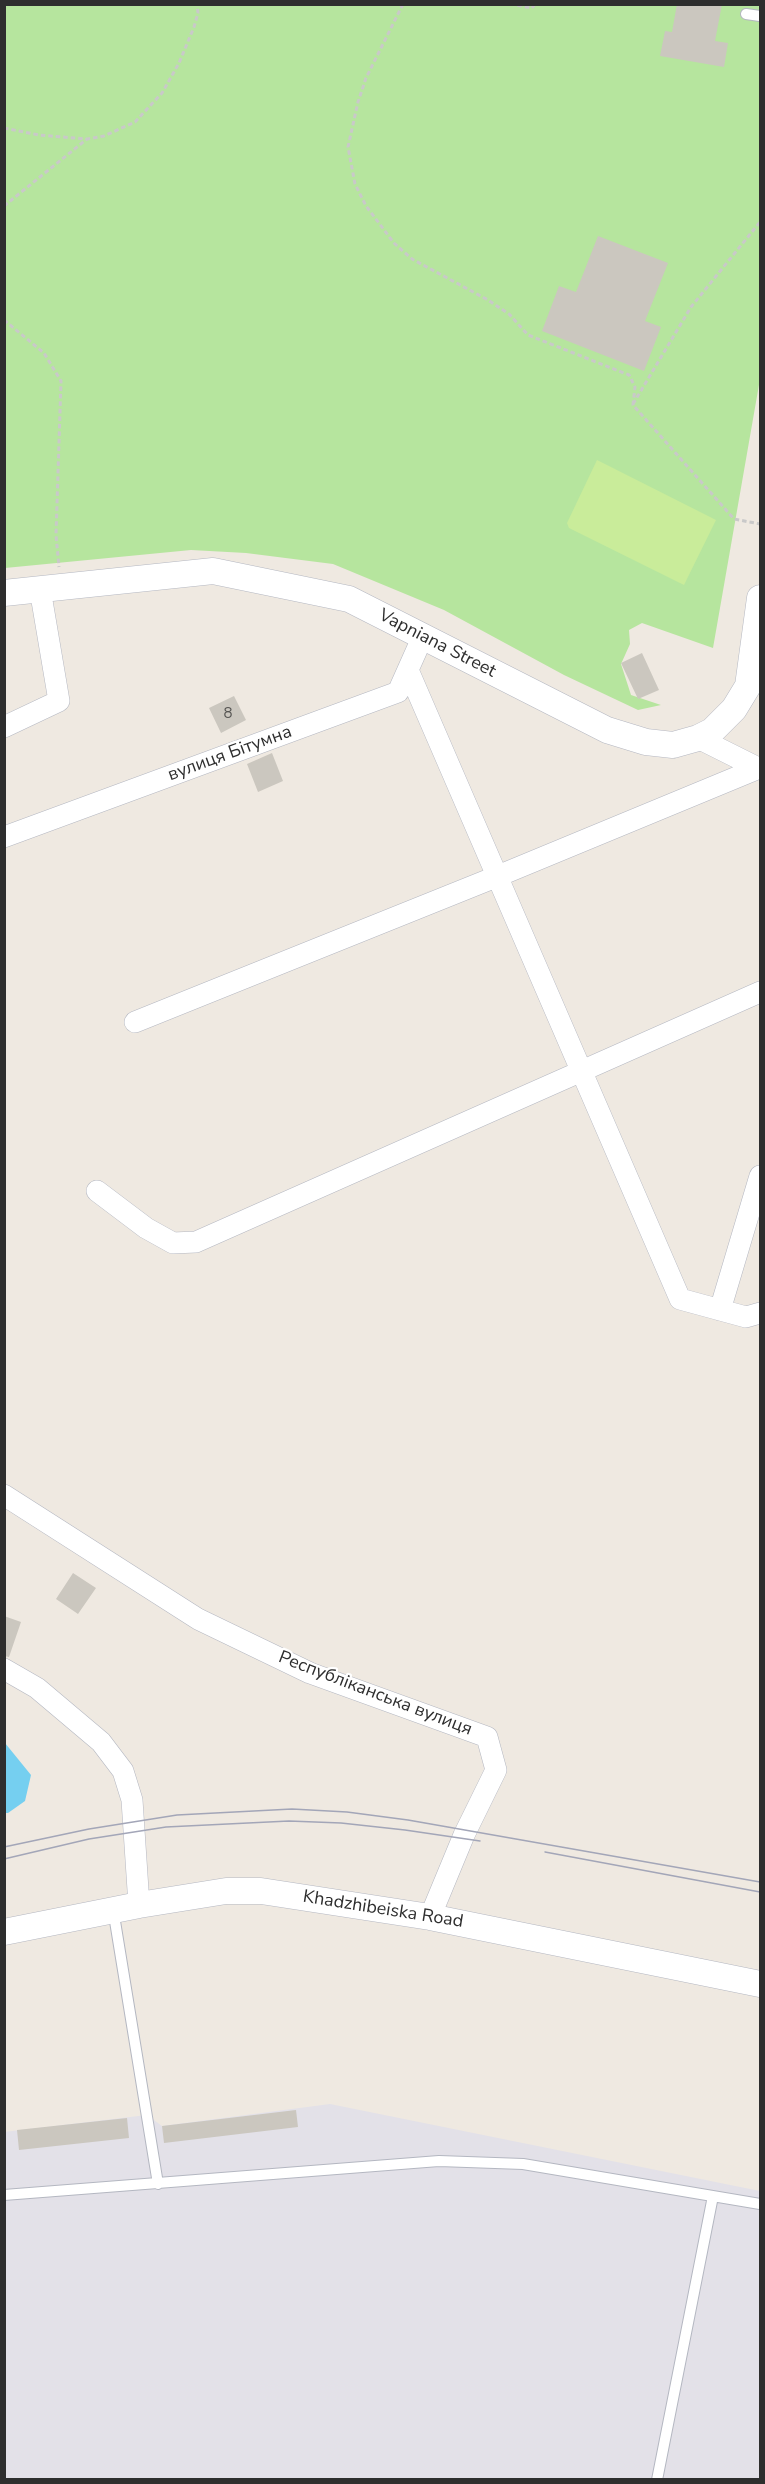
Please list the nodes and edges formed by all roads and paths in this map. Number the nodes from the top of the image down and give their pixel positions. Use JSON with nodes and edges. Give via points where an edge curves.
{"nodes":[{"id":1,"x":197,"y":4,"type":"edge"},
{"id":2,"x":403,"y":4,"type":"edge"},
{"id":3,"x":510,"y":4,"type":"edge"},
{"id":4,"x":536,"y":4,"type":"edge"},
{"id":5,"x":746,"y":14,"type":"dead end"},
{"id":6,"x":760,"y":16,"type":"edge"},
{"id":7,"x":4,"y":128,"type":"edge"},
{"id":8,"x":87,"y":139,"type":"junction"},
{"id":9,"x":4,"y":206,"type":"edge"},
{"id":10,"x":760,"y":222,"type":"edge"},
{"id":11,"x":4,"y":320,"type":"edge"},
{"id":12,"x":633,"y":405,"type":"junction"},
{"id":13,"x":760,"y":524,"type":"edge"},
{"id":14,"x":50,"y":588,"type":"junction"},
{"id":15,"x":4,"y":593,"type":"edge"},
{"id":16,"x":760,"y":598,"type":"edge"},
{"id":17,"x":423,"y":636,"type":"junction"},
{"id":18,"x":408,"y":670,"type":"junction"},
{"id":19,"x":4,"y":727,"type":"edge"},
{"id":20,"x":698,"y":738,"type":"junction"},
{"id":21,"x":760,"y":768,"type":"edge"},
{"id":22,"x":4,"y":837,"type":"edge"},
{"id":23,"x":498,"y":876,"type":"junction"},
{"id":24,"x":760,"y":992,"type":"edge"},
{"id":25,"x":135,"y":1022,"type":"dead end"},
{"id":26,"x":582,"y":1070,"type":"junction"},
{"id":27,"x":760,"y":1176,"type":"edge"},
{"id":28,"x":97,"y":1191,"type":"dead end"},
{"id":29,"x":720,"y":1310,"type":"junction"},
{"id":30,"x":760,"y":1313,"type":"edge"},
{"id":31,"x":4,"y":1495,"type":"edge"},
{"id":32,"x":4,"y":1669,"type":"edge"},
{"id":33,"x":139,"y":1905,"type":"junction"},
{"id":34,"x":112,"y":1909,"type":"junction"},
{"id":35,"x":430,"y":1917,"type":"junction"},
{"id":36,"x":4,"y":1932,"type":"edge"},
{"id":37,"x":760,"y":1984,"type":"edge"},
{"id":38,"x":158,"y":2184,"type":"junction"},
{"id":39,"x":4,"y":2195,"type":"edge"},
{"id":40,"x":713,"y":2196,"type":"junction"},
{"id":41,"x":760,"y":2204,"type":"edge"},
{"id":42,"x":657,"y":2480,"type":"edge"}],
"edges":[{"from":1,"to":8,"type":"path","via":[[194,27],[162,93],[135,122]]},
{"from":2,"to":12,"type":"path","via":[[366,78],[348,147],[355,184],[366,206],[394,243],[412,259],[488,300],[509,314],[528,335],[629,375],[635,387]]},
{"from":3,"to":4,"type":"path","via":[[532,8]]},
{"from":5,"to":6,"type":"lane"},
{"from":7,"to":8,"type":"path"},
{"from":8,"to":9,"type":"path"},
{"from":10,"to":12,"type":"path","via":[[691,307]]},
{"from":11,"to":14,"type":"path","via":[[44,353],[61,381],[56,535]]},
{"from":12,"to":13,"type":"path","via":[[734,519]]},
{"from":14,"to":15,"type":"street","name":"Vapniana Street"},
{"from":14,"to":17,"type":"street","name":"Vapniana Street","via":[[213,571],[349,599]]},
{"from":14,"to":19,"type":"street","via":[[59,701]]},
{"from":16,"to":20,"type":"street","name":"Vapniana Street","via":[[748,686],[734,709],[712,731]]},
{"from":17,"to":18,"type":"street","name":"вулиця Бітумна"},
{"from":17,"to":20,"type":"street","name":"Vapniana Street","via":[[607,730],[646,742],[673,745]]},
{"from":18,"to":22,"type":"street","name":"вулиця Бітумна","via":[[398,692]]},
{"from":18,"to":23,"type":"street"},
{"from":20,"to":21,"type":"street"},
{"from":21,"to":23,"type":"street"},
{"from":23,"to":25,"type":"street"},
{"from":23,"to":26,"type":"street"},
{"from":24,"to":26,"type":"street"},
{"from":26,"to":28,"type":"street","via":[[196,1242],[173,1243]]},
{"from":26,"to":29,"type":"street","via":[[680,1299]]},
{"from":27,"to":29,"type":"street"},
{"from":29,"to":30,"type":"street","via":[[746,1317]]},
{"from":31,"to":35,"type":"street","name":"Республіканська вулиця","via":[[198,1619],[310,1673],[487,1737],[496,1770]]},
{"from":32,"to":33,"type":"street","via":[[37,1688],[101,1742],[123,1771],[132,1800]]},
{"from":33,"to":34,"type":"street","name":"Khadzhibeiska Road"},
{"from":33,"to":35,"type":"street","name":"Khadzhibeiska Road","via":[[226,1891],[261,1891]]},
{"from":34,"to":36,"type":"street","name":"Khadzhibeiska Road"},
{"from":34,"to":38,"type":"lane"},
{"from":35,"to":37,"type":"street","name":"Khadzhibeiska Road"},
{"from":38,"to":39,"type":"lane"},
{"from":38,"to":40,"type":"lane","via":[[439,2161],[523,2164]]},
{"from":40,"to":41,"type":"lane"},
{"from":40,"to":42,"type":"lane"}]}
